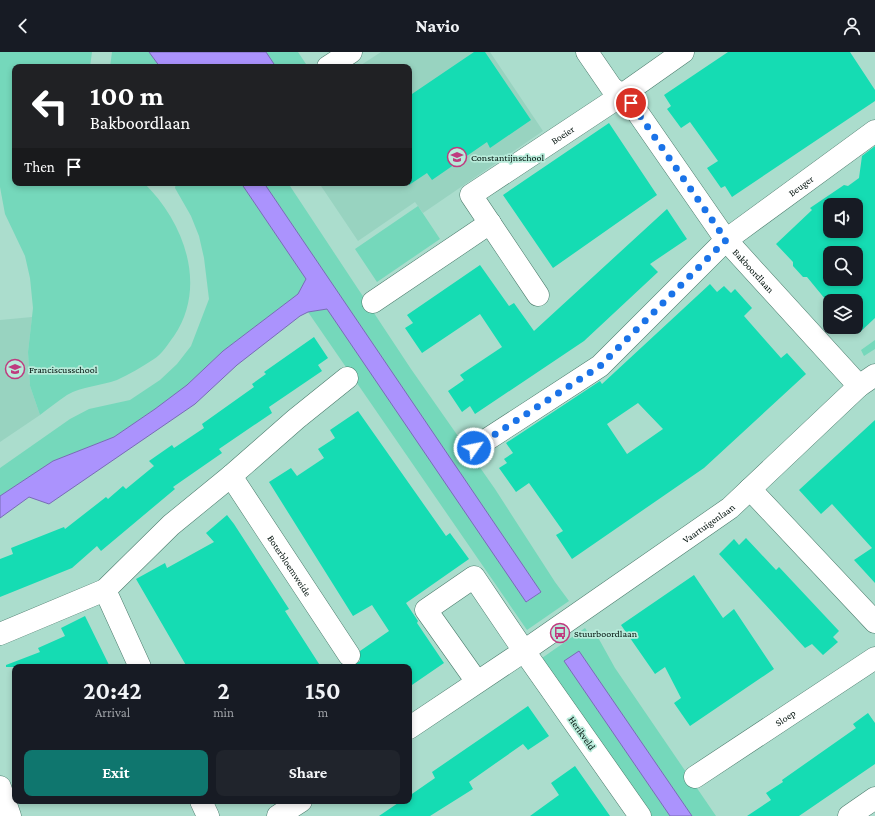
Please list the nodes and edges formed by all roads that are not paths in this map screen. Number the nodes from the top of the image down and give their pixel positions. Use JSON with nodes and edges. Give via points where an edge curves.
{"nodes":[{"id":1,"x":351,"y":52,"type":"edge"},
{"id":2,"x":587,"y":52,"type":"edge"},
{"id":3,"x":683,"y":52,"type":"edge"},
{"id":4,"x":333,"y":64,"type":"edge"},
{"id":5,"x":622,"y":95,"type":"junction"},
{"id":6,"x":875,"y":131,"type":"edge"},
{"id":7,"x":490,"y":223,"type":"junction"},
{"id":8,"x":726,"y":240,"type":"junction"},
{"id":9,"x":538,"y":295,"type":"dead end"},
{"id":10,"x":373,"y":302,"type":"dead end"},
{"id":11,"x":347,"y":378,"type":"dead end"},
{"id":12,"x":867,"y":380,"type":"edge"},
{"id":13,"x":474,"y":448,"type":"dead end"},
{"id":14,"x":231,"y":476,"type":"junction"},
{"id":15,"x":750,"y":488,"type":"junction"},
{"id":16,"x":105,"y":590,"type":"junction"},
{"id":17,"x":875,"y":622,"type":"edge"},
{"id":18,"x":0,"y":634,"type":"edge"},
{"id":19,"x":524,"y":651,"type":"junction"},
{"id":20,"x":349,"y":655,"type":"dead end"},
{"id":21,"x":875,"y":658,"type":"edge"},
{"id":22,"x":139,"y":664,"type":"edge"},
{"id":23,"x":477,"y":682,"type":"junction"},
{"id":24,"x":412,"y":726,"type":"edge"},
{"id":25,"x":695,"y":777,"type":"dead end"},
{"id":26,"x":0,"y":787,"type":"edge"},
{"id":27,"x":875,"y":798,"type":"edge"},
{"id":28,"x":202,"y":804,"type":"edge"},
{"id":29,"x":296,"y":804,"type":"edge"},
{"id":30,"x":10,"y":816,"type":"edge"},
{"id":31,"x":208,"y":816,"type":"edge"},
{"id":32,"x":278,"y":816,"type":"edge"},
{"id":33,"x":640,"y":816,"type":"edge"},
{"id":34,"x":849,"y":816,"type":"edge"}],
"edges":[{"from":1,"to":4,"type":"street"},
{"from":2,"to":5,"type":"street","name":"Bakboordlaan","via":[[610,87]]},
{"from":3,"to":5,"type":"street"},
{"from":5,"to":7,"type":"street","name":"Boeier","via":[[471,195]]},
{"from":5,"to":8,"type":"street","name":"Bakboordlaan","via":[[631,103]]},
{"from":6,"to":8,"type":"street","name":"Beuger"},
{"from":7,"to":9,"type":"street","name":"Boeier"},
{"from":7,"to":10,"type":"street"},
{"from":8,"to":12,"type":"street","name":"Bakboordlaan"},
{"from":8,"to":13,"type":"street","name":"Beuger","via":[[600,366]]},
{"from":11,"to":14,"type":"street","via":[[296,418]]},
{"from":12,"to":15,"type":"street","name":"Vaartuigenlaan"},
{"from":14,"to":16,"type":"street","via":[[171,524]]},
{"from":14,"to":20,"type":"street","name":"Boterbloemweide"},
{"from":15,"to":17,"type":"street"},
{"from":15,"to":19,"type":"street","name":"Vaartuigenlaan","via":[[730,508]]},
{"from":16,"to":18,"type":"street"},
{"from":16,"to":22,"type":"street"},
{"from":19,"to":23,"type":"street","name":"Vaartuigenlaan"},
{"from":19,"to":23,"type":"street","name":"Herikveld","via":[[474,577],[426,610]]},
{"from":19,"to":33,"type":"street","name":"Herikveld"},
{"from":21,"to":25,"type":"street","name":"Sloep"},
{"from":23,"to":24,"type":"street","name":"Vaartuigenlaan"},
{"from":26,"to":30,"type":"street"},
{"from":27,"to":34,"type":"street"},
{"from":28,"to":31,"type":"street"},
{"from":29,"to":32,"type":"street"}]}
